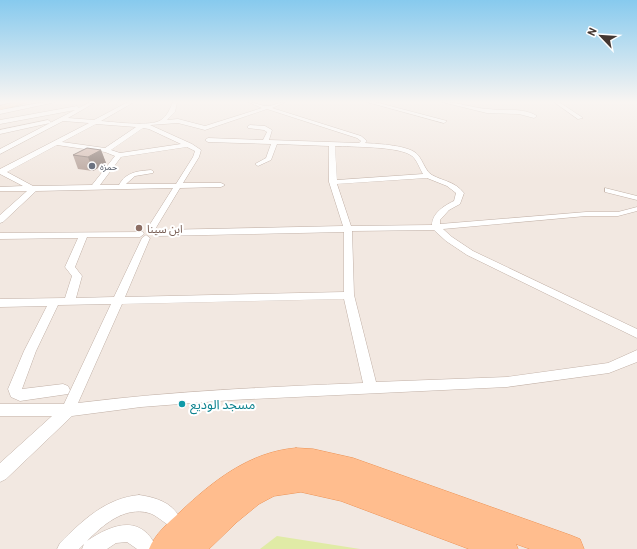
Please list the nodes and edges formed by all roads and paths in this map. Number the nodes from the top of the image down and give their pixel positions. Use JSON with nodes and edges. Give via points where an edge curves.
{"nodes":[{"id":1,"x":21,"y":128,"type":"edge"},
{"id":2,"x":45,"y":128,"type":"edge"},
{"id":3,"x":84,"y":128,"type":"edge"},
{"id":4,"x":140,"y":128,"type":"edge"},
{"id":5,"x":148,"y":128,"type":"edge"},
{"id":6,"x":205,"y":128,"type":"edge"},
{"id":7,"x":259,"y":128,"type":"edge"},
{"id":8,"x":329,"y":128,"type":"edge"},
{"id":9,"x":0,"y":132,"type":"edge"},
{"id":10,"x":208,"y":140,"type":"junction"},
{"id":11,"x":266,"y":142,"type":"junction"},
{"id":12,"x":275,"y":142,"type":"junction"},
{"id":13,"x":56,"y":144,"type":"junction"},
{"id":14,"x":332,"y":144,"type":"junction"},
{"id":15,"x":190,"y":146,"type":"junction"},
{"id":16,"x":360,"y":146,"type":"junction"},
{"id":17,"x":106,"y":150,"type":"junction"},
{"id":18,"x":0,"y":152,"type":"edge"},
{"id":19,"x":119,"y":155,"type":"junction"},
{"id":20,"x":258,"y":164,"type":"dead end"},
{"id":21,"x":2,"y":171,"type":"edge"},
{"id":22,"x":151,"y":172,"type":"dead end"},
{"id":23,"x":428,"y":176,"type":"junction"},
{"id":24,"x":333,"y":182,"type":"junction"},
{"id":25,"x":221,"y":185,"type":"dead end"},
{"id":26,"x":177,"y":187,"type":"junction"},
{"id":27,"x":94,"y":188,"type":"junction"},
{"id":28,"x":121,"y":188,"type":"junction"},
{"id":29,"x":0,"y":189,"type":"edge"},
{"id":30,"x":33,"y":189,"type":"junction"},
{"id":31,"x":608,"y":190,"type":"dead end"},
{"id":32,"x":637,"y":198,"type":"edge"},
{"id":33,"x":637,"y":210,"type":"edge"},
{"id":34,"x":0,"y":220,"type":"edge"},
{"id":35,"x":436,"y":227,"type":"junction"},
{"id":36,"x":348,"y":230,"type":"junction"},
{"id":37,"x":149,"y":234,"type":"junction"},
{"id":38,"x":84,"y":235,"type":"junction"},
{"id":39,"x":0,"y":236,"type":"edge"},
{"id":40,"x":349,"y":295,"type":"junction"},
{"id":41,"x":116,"y":301,"type":"junction"},
{"id":42,"x":69,"y":302,"type":"junction"},
{"id":43,"x":0,"y":303,"type":"edge"},
{"id":44,"x":54,"y":303,"type":"junction"},
{"id":45,"x":637,"y":334,"type":"edge"},
{"id":46,"x":637,"y":355,"type":"edge"},
{"id":47,"x":371,"y":387,"type":"junction"},
{"id":48,"x":63,"y":390,"type":"dead end"},
{"id":49,"x":0,"y":410,"type":"edge"},
{"id":50,"x":68,"y":410,"type":"junction"},
{"id":51,"x":0,"y":474,"type":"edge"},
{"id":52,"x":170,"y":517,"type":"dead end"},
{"id":53,"x":190,"y":544,"type":"edge"},
{"id":54,"x":66,"y":549,"type":"edge"},
{"id":55,"x":91,"y":549,"type":"edge"},
{"id":56,"x":148,"y":549,"type":"edge"},
{"id":57,"x":163,"y":549,"type":"edge"},
{"id":58,"x":504,"y":549,"type":"edge"},
{"id":59,"x":570,"y":549,"type":"edge"}],
"edges":[{"from":1,"to":9,"type":"street"},
{"from":2,"to":18,"type":"street"},
{"from":3,"to":13,"type":"street"},
{"from":4,"to":17,"type":"street"},
{"from":5,"to":15,"type":"street"},
{"from":6,"to":10,"type":"street","via":[[211,135]]},
{"from":7,"to":11,"type":"street","via":[[270,131]]},
{"from":8,"to":16,"type":"street","via":[[359,137],[364,141]]},
{"from":10,"to":11,"type":"street"},
{"from":10,"to":15,"type":"street"},
{"from":11,"to":12,"type":"street"},
{"from":12,"to":14,"type":"street"},
{"from":12,"to":20,"type":"street","via":[[269,159]]},
{"from":13,"to":17,"type":"street"},
{"from":13,"to":21,"type":"street"},
{"from":14,"to":16,"type":"street"},
{"from":14,"to":24,"type":"street"},
{"from":15,"to":19,"type":"street"},
{"from":15,"to":26,"type":"street","via":[[198,152]]},
{"from":16,"to":23,"type":"street","via":[[385,146],[410,152],[415,155]]},
{"from":17,"to":19,"type":"street"},
{"from":19,"to":27,"type":"street"},
{"from":21,"to":30,"type":"street"},
{"from":22,"to":28,"type":"street","via":[[128,176]]},
{"from":23,"to":24,"type":"street"},
{"from":23,"to":35,"type":"street","via":[[450,184],[460,193],[458,202],[439,214]]},
{"from":24,"to":36,"type":"street"},
{"from":25,"to":26,"type":"street"},
{"from":26,"to":28,"type":"street"},
{"from":26,"to":37,"type":"street"},
{"from":27,"to":28,"type":"street"},
{"from":27,"to":30,"type":"street"},
{"from":29,"to":30,"type":"street"},
{"from":30,"to":34,"type":"street"},
{"from":31,"to":32,"type":"street"},
{"from":33,"to":35,"type":"street","via":[[618,214],[586,214]]},
{"from":35,"to":36,"type":"street"},
{"from":35,"to":45,"type":"street","via":[[448,239],[470,253]]},
{"from":36,"to":37,"type":"street"},
{"from":36,"to":40,"type":"street"},
{"from":37,"to":38,"type":"street"},
{"from":37,"to":41,"type":"street"},
{"from":38,"to":39,"type":"street"},
{"from":38,"to":42,"type":"street","via":[[70,267],[77,276]]},
{"from":40,"to":41,"type":"street"},
{"from":40,"to":47,"type":"street"},
{"from":41,"to":42,"type":"street"},
{"from":41,"to":50,"type":"street"},
{"from":42,"to":44,"type":"street"},
{"from":43,"to":44,"type":"street"},
{"from":44,"to":48,"type":"street","via":[[30,351],[15,389],[20,395]]},
{"from":46,"to":47,"type":"street","via":[[609,368],[507,382]]},
{"from":47,"to":50,"type":"street","via":[[148,400]]},
{"from":49,"to":50,"type":"street"},
{"from":50,"to":51,"type":"street"},
{"from":52,"to":54,"type":"street","via":[[152,505],[128,504],[113,510],[96,522]]},
{"from":53,"to":58,"type":"main road","via":[[255,492],[272,484],[300,479],[363,496],[444,524]]},
{"from":55,"to":56,"type":"street","via":[[106,539],[126,532],[135,535]]},
{"from":57,"to":59,"type":"main road","via":[[230,487],[260,467],[280,460],[303,459],[322,462],[369,477]]}]}
